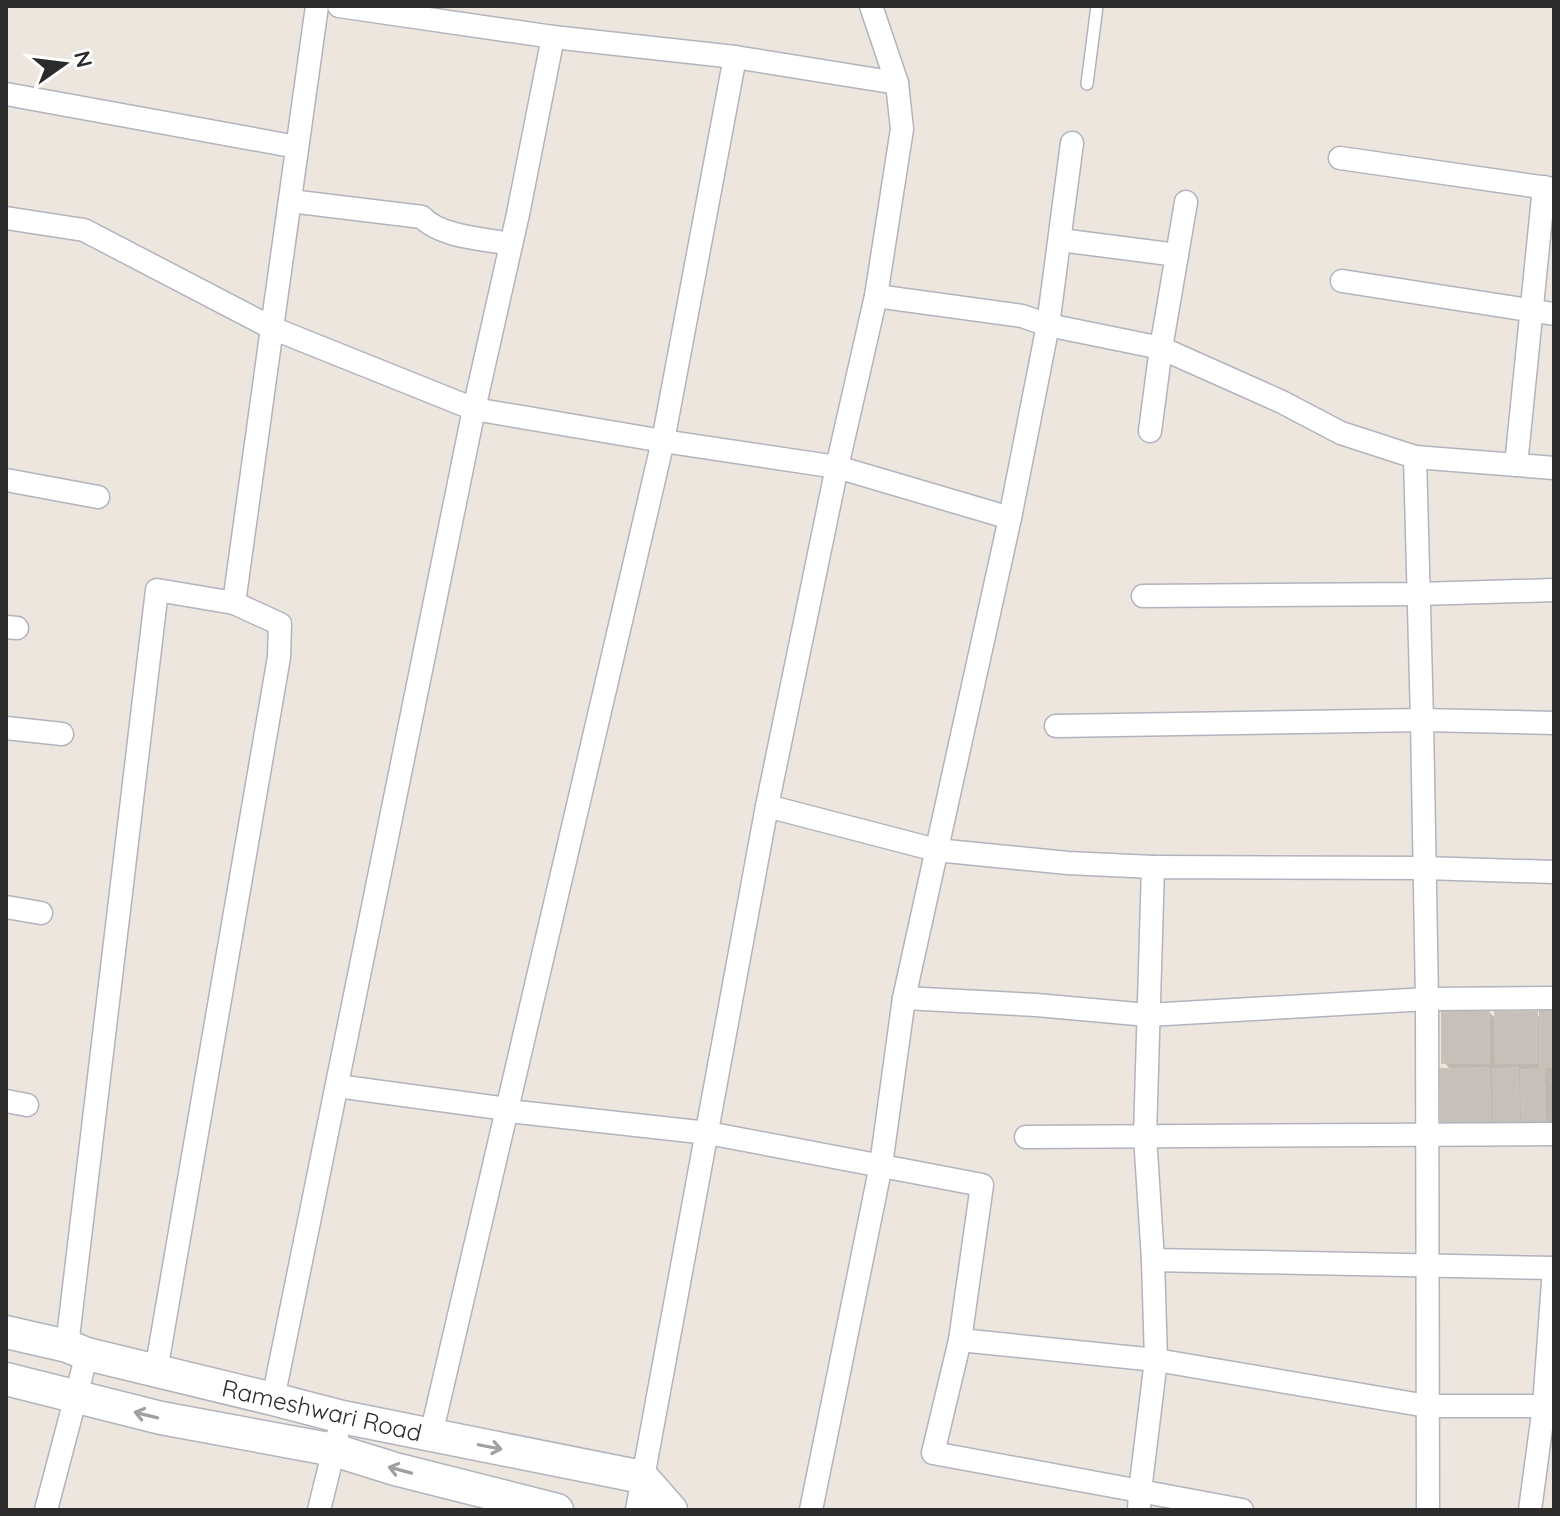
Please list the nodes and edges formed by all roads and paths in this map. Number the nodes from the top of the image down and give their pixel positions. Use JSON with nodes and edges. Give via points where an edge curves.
{"nodes":[{"id":1,"x":317,"y":6,"type":"edge"},
{"id":2,"x":339,"y":6,"type":"edge"},
{"id":3,"x":871,"y":6,"type":"edge"},
{"id":4,"x":1097,"y":6,"type":"edge"},
{"id":5,"x":553,"y":37,"type":"junction"},
{"id":6,"x":735,"y":57,"type":"junction"},
{"id":7,"x":897,"y":83,"type":"junction"},
{"id":8,"x":1087,"y":84,"type":"dead end"},
{"id":9,"x":6,"y":94,"type":"edge"},
{"id":10,"x":1072,"y":143,"type":"dead end"},
{"id":11,"x":297,"y":147,"type":"junction"},
{"id":12,"x":1340,"y":158,"type":"dead end"},
{"id":13,"x":1549,"y":188,"type":"edge"},
{"id":14,"x":290,"y":201,"type":"junction"},
{"id":15,"x":1186,"y":202,"type":"dead end"},
{"id":16,"x":6,"y":218,"type":"edge"},
{"id":17,"x":1060,"y":240,"type":"junction"},
{"id":18,"x":511,"y":244,"type":"junction"},
{"id":19,"x":1177,"y":255,"type":"junction"},
{"id":20,"x":1342,"y":281,"type":"dead end"},
{"id":21,"x":876,"y":296,"type":"junction"},
{"id":22,"x":1543,"y":312,"type":"edge"},
{"id":23,"x":1048,"y":325,"type":"junction"},
{"id":24,"x":272,"y":328,"type":"junction"},
{"id":25,"x":1161,"y":348,"type":"junction"},
{"id":26,"x":474,"y":409,"type":"junction"},
{"id":27,"x":1150,"y":431,"type":"dead end"},
{"id":28,"x":663,"y":441,"type":"junction"},
{"id":29,"x":1415,"y":457,"type":"junction"},
{"id":30,"x":1516,"y":465,"type":"junction"},
{"id":31,"x":837,"y":467,"type":"junction"},
{"id":32,"x":1554,"y":468,"type":"edge"},
{"id":33,"x":6,"y":480,"type":"edge"},
{"id":34,"x":98,"y":497,"type":"dead end"},
{"id":35,"x":1010,"y":518,"type":"junction"},
{"id":36,"x":1554,"y":590,"type":"edge"},
{"id":37,"x":1419,"y":594,"type":"junction"},
{"id":38,"x":1143,"y":596,"type":"dead end"},
{"id":39,"x":234,"y":603,"type":"junction"},
{"id":40,"x":1422,"y":720,"type":"junction"},
{"id":41,"x":1554,"y":723,"type":"edge"},
{"id":42,"x":1056,"y":726,"type":"dead end"},
{"id":43,"x":6,"y":728,"type":"edge"},
{"id":44,"x":62,"y":734,"type":"dead end"},
{"id":45,"x":767,"y":806,"type":"junction"},
{"id":46,"x":936,"y":850,"type":"junction"},
{"id":47,"x":1153,"y":867,"type":"junction"},
{"id":48,"x":1424,"y":868,"type":"junction"},
{"id":49,"x":1554,"y":872,"type":"edge"},
{"id":50,"x":6,"y":907,"type":"edge"},
{"id":51,"x":41,"y":913,"type":"dead end"},
{"id":52,"x":904,"y":998,"type":"junction"},
{"id":53,"x":1554,"y":998,"type":"edge"},
{"id":54,"x":1427,"y":999,"type":"junction"},
{"id":55,"x":1148,"y":1015,"type":"junction"},
{"id":56,"x":337,"y":1086,"type":"junction"},
{"id":57,"x":507,"y":1109,"type":"junction"},
{"id":58,"x":708,"y":1133,"type":"junction"},
{"id":59,"x":1554,"y":1134,"type":"edge"},
{"id":60,"x":1428,"y":1135,"type":"junction"},
{"id":61,"x":1145,"y":1136,"type":"junction"},
{"id":62,"x":1026,"y":1137,"type":"dead end"},
{"id":63,"x":881,"y":1165,"type":"junction"},
{"id":64,"x":1153,"y":1260,"type":"junction"},
{"id":65,"x":1427,"y":1264,"type":"junction"},
{"id":66,"x":1554,"y":1268,"type":"edge"},
{"id":67,"x":6,"y":1332,"type":"edge"},
{"id":68,"x":960,"y":1340,"type":"junction"},
{"id":69,"x":77,"y":1350,"type":"junction"},
{"id":70,"x":1156,"y":1360,"type":"junction"},
{"id":71,"x":156,"y":1371,"type":"junction"},
{"id":72,"x":6,"y":1379,"type":"edge"},
{"id":73,"x":76,"y":1397,"type":"junction"},
{"id":74,"x":273,"y":1399,"type":"junction"},
{"id":75,"x":1427,"y":1406,"type":"junction"},
{"id":76,"x":1549,"y":1406,"type":"edge"},
{"id":77,"x":342,"y":1417,"type":"junction"},
{"id":78,"x":431,"y":1435,"type":"junction"},
{"id":79,"x":334,"y":1450,"type":"junction"},
{"id":80,"x":642,"y":1477,"type":"junction"},
{"id":81,"x":1140,"y":1501,"type":"edge"},
{"id":82,"x":46,"y":1510,"type":"edge"},
{"id":83,"x":319,"y":1510,"type":"edge"},
{"id":84,"x":557,"y":1510,"type":"edge"},
{"id":85,"x":637,"y":1510,"type":"edge"},
{"id":86,"x":671,"y":1510,"type":"edge"},
{"id":87,"x":811,"y":1510,"type":"edge"},
{"id":88,"x":1242,"y":1510,"type":"edge"},
{"id":89,"x":1428,"y":1510,"type":"edge"},
{"id":90,"x":1530,"y":1510,"type":"edge"}],
"edges":[{"from":1,"to":11,"type":"street"},
{"from":2,"to":5,"type":"street"},
{"from":3,"to":7,"type":"street"},
{"from":4,"to":8,"type":"lane"},
{"from":5,"to":6,"type":"street"},
{"from":5,"to":18,"type":"street"},
{"from":6,"to":7,"type":"street"},
{"from":6,"to":28,"type":"street"},
{"from":7,"to":21,"type":"street","via":[[902,129]]},
{"from":9,"to":11,"type":"street"},
{"from":10,"to":17,"type":"street"},
{"from":11,"to":14,"type":"street"},
{"from":12,"to":13,"type":"street"},
{"from":13,"to":22,"type":"street"},
{"from":14,"to":18,"type":"street","via":[[422,217],[441,231]]},
{"from":14,"to":24,"type":"street"},
{"from":15,"to":19,"type":"street"},
{"from":16,"to":24,"type":"street","via":[[84,230]]},
{"from":17,"to":19,"type":"street"},
{"from":17,"to":23,"type":"street"},
{"from":18,"to":26,"type":"street"},
{"from":19,"to":25,"type":"street"},
{"from":20,"to":22,"type":"street"},
{"from":21,"to":23,"type":"street","via":[[1022,316]]},
{"from":21,"to":31,"type":"street"},
{"from":22,"to":30,"type":"street"},
{"from":23,"to":25,"type":"street"},
{"from":23,"to":35,"type":"street"},
{"from":24,"to":26,"type":"street"},
{"from":24,"to":39,"type":"street"},
{"from":25,"to":27,"type":"street"},
{"from":25,"to":29,"type":"street","via":[[1341,433]]},
{"from":26,"to":28,"type":"street"},
{"from":26,"to":56,"type":"street"},
{"from":28,"to":31,"type":"street"},
{"from":28,"to":57,"type":"street"},
{"from":29,"to":30,"type":"street"},
{"from":29,"to":37,"type":"street"},
{"from":30,"to":32,"type":"street"},
{"from":31,"to":35,"type":"street"},
{"from":31,"to":45,"type":"street"},
{"from":33,"to":34,"type":"street"},
{"from":35,"to":46,"type":"street"},
{"from":36,"to":37,"type":"street"},
{"from":37,"to":38,"type":"street"},
{"from":37,"to":40,"type":"street"},
{"from":39,"to":69,"type":"street","via":[[157,590]]},
{"from":39,"to":71,"type":"street","via":[[280,624],[279,657]]},
{"from":40,"to":41,"type":"street"},
{"from":40,"to":42,"type":"street"},
{"from":40,"to":48,"type":"street"},
{"from":43,"to":44,"type":"street"},
{"from":45,"to":46,"type":"street"},
{"from":45,"to":58,"type":"street"},
{"from":46,"to":47,"type":"street"},
{"from":46,"to":52,"type":"street"},
{"from":47,"to":48,"type":"street"},
{"from":47,"to":55,"type":"street"},
{"from":48,"to":49,"type":"street"},
{"from":48,"to":54,"type":"street"},
{"from":50,"to":51,"type":"street"},
{"from":52,"to":55,"type":"street"},
{"from":52,"to":63,"type":"street"},
{"from":53,"to":54,"type":"street"},
{"from":54,"to":55,"type":"street"},
{"from":54,"to":60,"type":"street"},
{"from":55,"to":61,"type":"street"},
{"from":56,"to":57,"type":"street"},
{"from":56,"to":74,"type":"street"},
{"from":57,"to":58,"type":"street"},
{"from":57,"to":78,"type":"street"},
{"from":58,"to":63,"type":"street"},
{"from":58,"to":80,"type":"street"},
{"from":59,"to":60,"type":"street"},
{"from":60,"to":61,"type":"street"},
{"from":60,"to":65,"type":"street"},
{"from":61,"to":62,"type":"street"},
{"from":61,"to":64,"type":"street"},
{"from":63,"to":68,"type":"street","via":[[982,1185]]},
{"from":63,"to":87,"type":"street"},
{"from":64,"to":65,"type":"street"},
{"from":64,"to":70,"type":"street"},
{"from":65,"to":66,"type":"street"},
{"from":65,"to":75,"type":"street"},
{"from":66,"to":76,"type":"street"},
{"from":67,"to":69,"type":"main road","name":"Rameshwari Road"},
{"from":68,"to":70,"type":"street"},
{"from":68,"to":81,"type":"street","via":[[933,1453]]},
{"from":69,"to":71,"type":"main road","name":"Rameshwari Road"},
{"from":69,"to":73,"type":"street"},
{"from":70,"to":75,"type":"street"},
{"from":70,"to":81,"type":"street"},
{"from":71,"to":74,"type":"main road","name":"Rameshwari Road"},
{"from":72,"to":73,"type":"main road"},
{"from":79,"to":73,"type":"main road","one_way":true},
{"from":73,"to":82,"type":"street"},
{"from":74,"to":77,"type":"main road","name":"Rameshwari Road"},
{"from":75,"to":76,"type":"street"},
{"from":75,"to":89,"type":"street"},
{"from":76,"to":90,"type":"street"},
{"from":77,"to":78,"type":"main road","name":"Rameshwari Road"},
{"from":77,"to":79,"type":"street"},
{"from":78,"to":80,"type":"main road","name":"Rameshwari Road","one_way":true},
{"from":79,"to":83,"type":"street"},
{"from":84,"to":79,"type":"main road","one_way":true},
{"from":80,"to":85,"type":"street"},
{"from":80,"to":86,"type":"main road"},
{"from":81,"to":88,"type":"street"}]}
